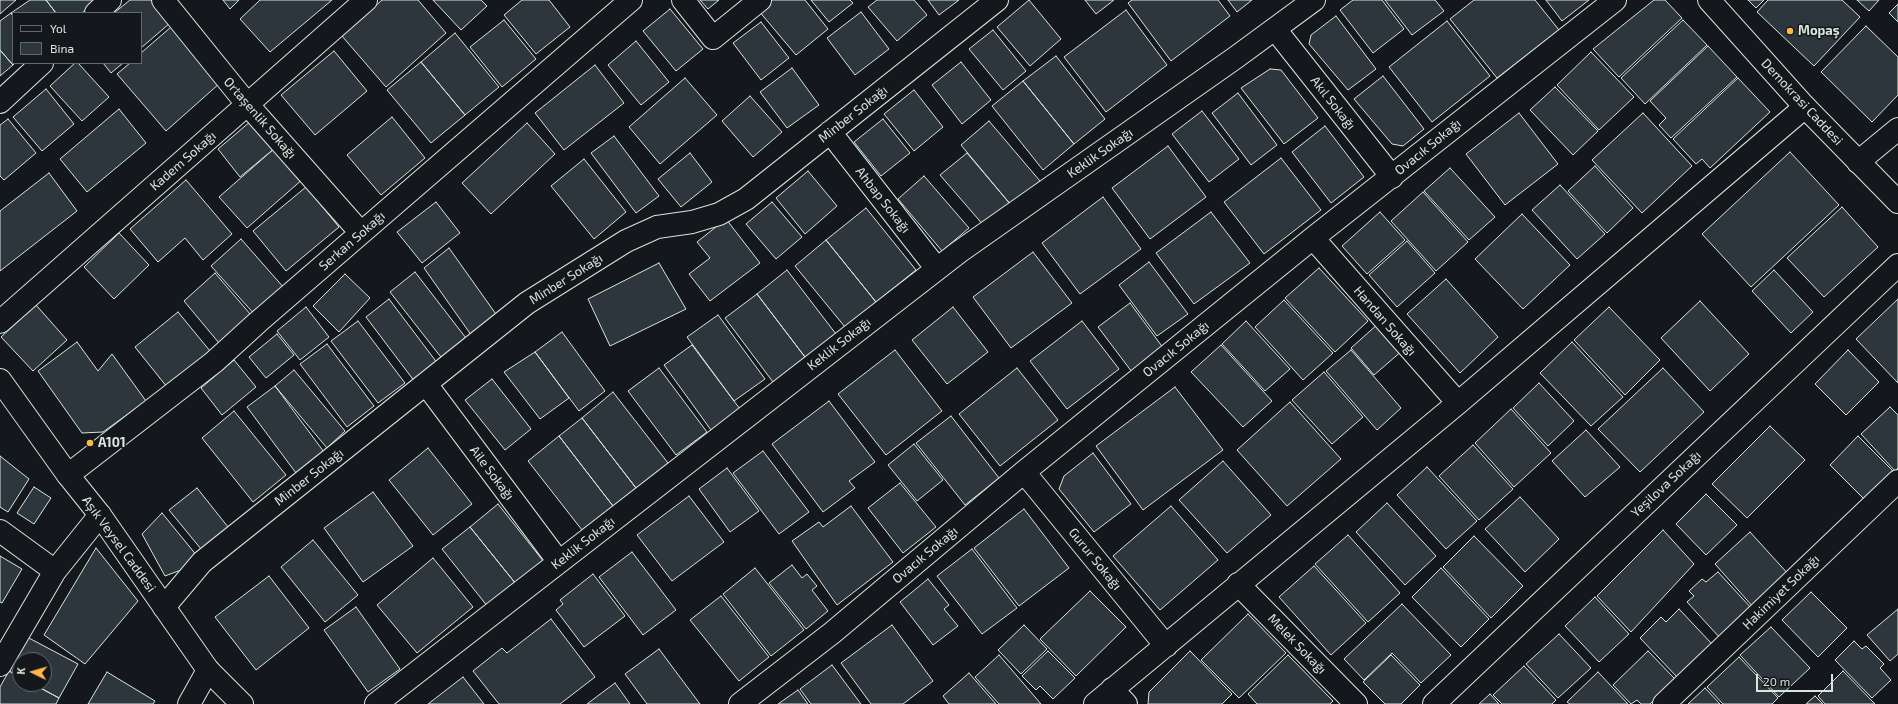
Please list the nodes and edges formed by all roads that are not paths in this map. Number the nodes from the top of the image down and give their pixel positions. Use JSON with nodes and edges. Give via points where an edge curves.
{"nodes":[{"id":1,"x":110,"y":0,"type":"edge"},
{"id":2,"x":163,"y":0,"type":"edge"},
{"id":3,"x":366,"y":0,"type":"edge"},
{"id":4,"x":631,"y":0,"type":"edge"},
{"id":5,"x":683,"y":0,"type":"edge"},
{"id":6,"x":760,"y":0,"type":"edge"},
{"id":7,"x":997,"y":0,"type":"edge"},
{"id":8,"x":1314,"y":0,"type":"edge"},
{"id":9,"x":1615,"y":0,"type":"edge"},
{"id":10,"x":1709,"y":0,"type":"edge"},
{"id":11,"x":97,"y":12,"type":"edge"},
{"id":12,"x":1275,"y":29,"type":"junction"},
{"id":13,"x":41,"y":64,"type":"edge"},
{"id":14,"x":0,"y":102,"type":"edge"},
{"id":15,"x":247,"y":104,"type":"junction"},
{"id":16,"x":1805,"y":107,"type":"junction"},
{"id":17,"x":1898,"y":129,"type":"edge"},
{"id":18,"x":830,"y":132,"type":"junction"},
{"id":19,"x":1858,"y":162,"type":"junction"},
{"id":20,"x":1392,"y":176,"type":"junction"},
{"id":21,"x":1898,"y":202,"type":"edge"},
{"id":22,"x":361,"y":232,"type":"junction"},
{"id":23,"x":1313,"y":238,"type":"junction"},
{"id":24,"x":1898,"y":265,"type":"edge"},
{"id":25,"x":936,"y":269,"type":"junction"},
{"id":26,"x":0,"y":322,"type":"edge"},
{"id":27,"x":0,"y":380,"type":"edge"},
{"id":28,"x":426,"y":384,"type":"junction"},
{"id":29,"x":1458,"y":403,"type":"junction"},
{"id":30,"x":1024,"y":472,"type":"junction"},
{"id":31,"x":68,"y":475,"type":"junction"},
{"id":32,"x":1898,"y":481,"type":"edge"},
{"id":33,"x":100,"y":515,"type":"junction"},
{"id":34,"x":0,"y":531,"type":"edge"},
{"id":35,"x":559,"y":562,"type":"junction"},
{"id":36,"x":55,"y":571,"type":"junction"},
{"id":37,"x":1238,"y":584,"type":"junction"},
{"id":38,"x":164,"y":607,"type":"junction"},
{"id":39,"x":1166,"y":646,"type":"junction"},
{"id":40,"x":0,"y":665,"type":"edge"},
{"id":41,"x":208,"y":670,"type":"junction"},
{"id":42,"x":1119,"y":697,"type":"edge"},
{"id":43,"x":189,"y":704,"type":"edge"},
{"id":44,"x":242,"y":704,"type":"edge"},
{"id":45,"x":376,"y":704,"type":"edge"},
{"id":46,"x":740,"y":704,"type":"edge"},
{"id":47,"x":1095,"y":704,"type":"edge"},
{"id":48,"x":1356,"y":704,"type":"edge"},
{"id":49,"x":1434,"y":704,"type":"edge"},
{"id":50,"x":1664,"y":704,"type":"edge"}],
"edges":[{"from":1,"to":11,"type":"street"},
{"from":2,"to":15,"type":"street","name":"Ortaşenlik Sokağı"},
{"from":3,"to":15,"type":"street","name":"Kadem Sokağı"},
{"from":4,"to":22,"type":"street","name":"Serkan Sokağı"},
{"from":5,"to":6,"type":"street","via":[[713,38]]},
{"from":7,"to":18,"type":"street","name":"Minber Sokağı"},
{"from":8,"to":12,"type":"street","name":"Keklik Sokağı"},
{"from":9,"to":20,"type":"street","name":"Ovacık Sokağı"},
{"from":10,"to":16,"type":"street","name":"Demokrasi Caddesi"},
{"from":12,"to":20,"type":"street","name":"Akıl Sokağı"},
{"from":12,"to":25,"type":"street","name":"Keklik Sokağı"},
{"from":13,"to":14,"type":"street"},
{"from":15,"to":22,"type":"street","name":"Ortaşenlik Sokağı"},
{"from":15,"to":26,"type":"street","name":"Kadem Sokağı"},
{"from":16,"to":19,"type":"street","name":"Demokrasi Caddesi"},
{"from":16,"to":29,"type":"street"},
{"from":17,"to":19,"type":"street"},
{"from":18,"to":25,"type":"street","name":"Ahbap Sokağı"},
{"from":18,"to":28,"type":"street","name":"Minber Sokağı","via":[[746,199],[719,214],[692,222],[657,227],[613,249],[528,303]]},
{"from":19,"to":21,"type":"street","name":"Demokrasi Caddesi"},
{"from":20,"to":23,"type":"street","name":"Ovacık Sokağı"},
{"from":22,"to":31,"type":"street","name":"Serkan Sokağı","via":[[214,362]]},
{"from":23,"to":29,"type":"street","name":"Handan Sokağı"},
{"from":23,"to":30,"type":"street","name":"Ovacık Sokağı"},
{"from":24,"to":49,"type":"street","name":"Yeşilova Sokağı"},
{"from":25,"to":35,"type":"street","name":"Keklik Sokağı"},
{"from":27,"to":31,"type":"street","name":"Aşık Veysel Caddesi"},
{"from":28,"to":35,"type":"street","name":"Aile Sokağı"},
{"from":28,"to":38,"type":"street","name":"Minber Sokağı","via":[[202,562]]},
{"from":29,"to":37,"type":"street"},
{"from":30,"to":39,"type":"street","name":"Gurur Sokağı"},
{"from":30,"to":46,"type":"street","name":"Ovacık Sokağı","via":[[832,633]]},
{"from":31,"to":33,"type":"street","name":"Aşık Veysel Caddesi"},
{"from":32,"to":50,"type":"street","name":"Hakimiyet Sokağı"},
{"from":33,"to":36,"type":"street"},
{"from":33,"to":38,"type":"street","name":"Aşık Veysel Caddesi"},
{"from":34,"to":36,"type":"street"},
{"from":35,"to":45,"type":"street","name":"Keklik Sokağı"},
{"from":36,"to":40,"type":"street"},
{"from":37,"to":39,"type":"street"},
{"from":37,"to":48,"type":"street","name":"Melek Sokağı"},
{"from":38,"to":41,"type":"street","name":"Aşık Veysel Caddesi"},
{"from":39,"to":42,"type":"street"},
{"from":41,"to":43,"type":"street"},
{"from":41,"to":44,"type":"street","name":"Aşık Veysel Caddesi"},
{"from":42,"to":47,"type":"street"}]}
